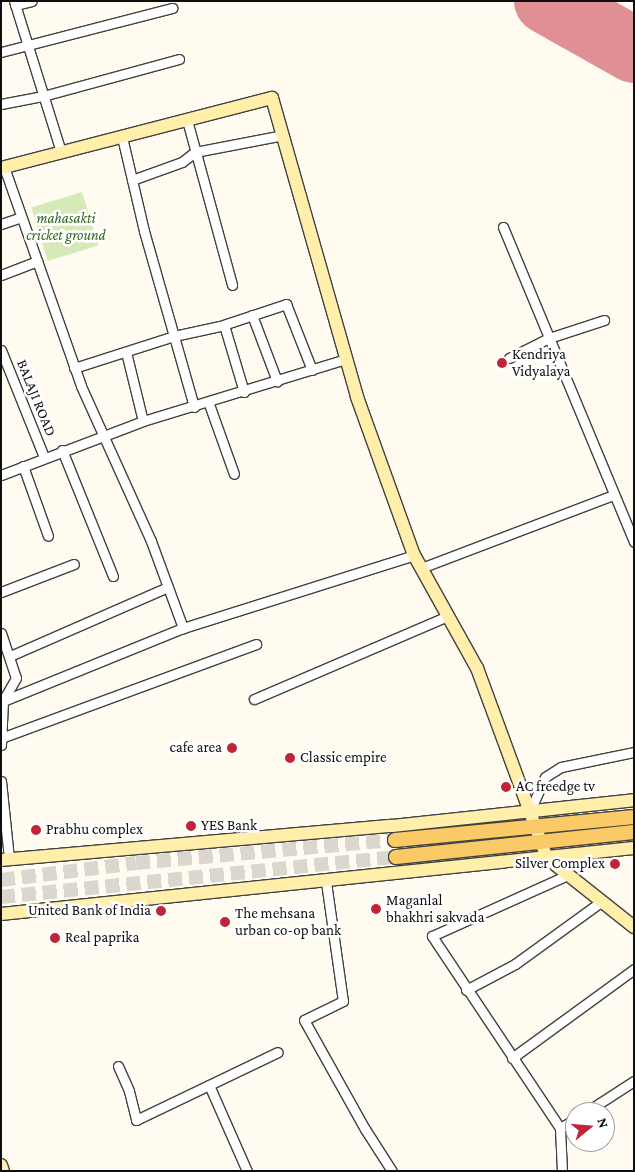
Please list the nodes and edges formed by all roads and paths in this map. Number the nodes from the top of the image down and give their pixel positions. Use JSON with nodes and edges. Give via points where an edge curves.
{"nodes":[{"id":1,"x":32,"y":1,"type":"edge"},
{"id":2,"x":14,"y":3,"type":"edge"},
{"id":3,"x":172,"y":8,"type":"dead end"},
{"id":4,"x":27,"y":43,"type":"junction"},
{"id":5,"x":1,"y":52,"type":"edge"},
{"id":6,"x":179,"y":59,"type":"dead end"},
{"id":7,"x":44,"y":96,"type":"junction"},
{"id":8,"x":1,"y":104,"type":"edge"},
{"id":9,"x":187,"y":120,"type":"junction"},
{"id":10,"x":283,"y":135,"type":"junction"},
{"id":11,"x":122,"y":137,"type":"junction"},
{"id":12,"x":61,"y":152,"type":"junction"},
{"id":13,"x":195,"y":152,"type":"junction"},
{"id":14,"x":3,"y":168,"type":"edge"},
{"id":15,"x":132,"y":180,"type":"junction"},
{"id":16,"x":21,"y":217,"type":"junction"},
{"id":17,"x":1,"y":224,"type":"edge"},
{"id":18,"x":503,"y":227,"type":"dead end"},
{"id":19,"x":37,"y":261,"type":"junction"},
{"id":20,"x":1,"y":275,"type":"edge"},
{"id":21,"x":232,"y":285,"type":"dead end"},
{"id":22,"x":252,"y":315,"type":"junction"},
{"id":23,"x":604,"y":320,"type":"dead end"},
{"id":24,"x":224,"y":325,"type":"junction"},
{"id":25,"x":174,"y":336,"type":"junction"},
{"id":26,"x":549,"y":338,"type":"junction"},
{"id":27,"x":1,"y":350,"type":"edge"},
{"id":28,"x":126,"y":352,"type":"junction"},
{"id":29,"x":509,"y":358,"type":"dead end"},
{"id":30,"x":346,"y":359,"type":"junction"},
{"id":31,"x":74,"y":368,"type":"junction"},
{"id":32,"x":312,"y":370,"type":"junction"},
{"id":33,"x":277,"y":382,"type":"junction"},
{"id":34,"x":244,"y":392,"type":"junction"},
{"id":35,"x":209,"y":404,"type":"junction"},
{"id":36,"x":194,"y":407,"type":"junction"},
{"id":37,"x":143,"y":421,"type":"junction"},
{"id":38,"x":103,"y":435,"type":"junction"},
{"id":39,"x":62,"y":450,"type":"junction"},
{"id":40,"x":44,"y":457,"type":"junction"},
{"id":41,"x":23,"y":466,"type":"junction"},
{"id":42,"x":234,"y":474,"type":"dead end"},
{"id":43,"x":1,"y":475,"type":"edge"},
{"id":44,"x":613,"y":495,"type":"junction"},
{"id":45,"x":48,"y":536,"type":"dead end"},
{"id":46,"x":634,"y":542,"type":"edge"},
{"id":47,"x":414,"y":555,"type":"junction"},
{"id":48,"x":74,"y":564,"type":"dead end"},
{"id":49,"x":421,"y":568,"type":"junction"},
{"id":50,"x":113,"y":576,"type":"dead end"},
{"id":51,"x":168,"y":587,"type":"junction"},
{"id":52,"x":1,"y":592,"type":"edge"},
{"id":53,"x":448,"y":616,"type":"junction"},
{"id":54,"x":183,"y":628,"type":"junction"},
{"id":55,"x":1,"y":634,"type":"edge"},
{"id":56,"x":256,"y":644,"type":"dead end"},
{"id":57,"x":10,"y":656,"type":"junction"},
{"id":58,"x":254,"y":698,"type":"dead end"},
{"id":59,"x":2,"y":702,"type":"edge"},
{"id":60,"x":1,"y":738,"type":"edge"},
{"id":61,"x":1,"y":745,"type":"edge"},
{"id":62,"x":634,"y":752,"type":"edge"},
{"id":63,"x":1,"y":781,"type":"edge"},
{"id":64,"x":634,"y":800,"type":"edge"},
{"id":65,"x":529,"y":813,"type":"junction"},
{"id":66,"x":634,"y":817,"type":"edge"},
{"id":67,"x":634,"y":832,"type":"edge"},
{"id":68,"x":393,"y":833,"type":"junction"},
{"id":69,"x":537,"y":835,"type":"junction"},
{"id":70,"x":634,"y":848,"type":"edge"},
{"id":71,"x":414,"y":855,"type":"junction"},
{"id":72,"x":396,"y":857,"type":"tunnel mouth"},
{"id":73,"x":547,"y":858,"type":"junction"},
{"id":74,"x":5,"y":860,"type":"edge"},
{"id":75,"x":402,"y":874,"type":"junction"},
{"id":76,"x":568,"y":874,"type":"junction"},
{"id":77,"x":326,"y":882,"type":"junction"},
{"id":78,"x":602,"y":901,"type":"junction"},
{"id":79,"x":1,"y":914,"type":"edge"},
{"id":80,"x":634,"y":927,"type":"edge"},
{"id":81,"x":634,"y":969,"type":"edge"},
{"id":82,"x":466,"y":990,"type":"junction"},
{"id":83,"x":278,"y":1052,"type":"dead end"},
{"id":84,"x":512,"y":1058,"type":"junction"},
{"id":85,"x":118,"y":1066,"type":"dead end"},
{"id":86,"x":634,"y":1081,"type":"edge"},
{"id":87,"x":209,"y":1086,"type":"junction"},
{"id":88,"x":601,"y":1102,"type":"edge"},
{"id":89,"x":565,"y":1125,"type":"edge"},
{"id":90,"x":560,"y":1128,"type":"junction"},
{"id":91,"x":1,"y":1165,"type":"edge"},
{"id":92,"x":4,"y":1171,"type":"edge"},
{"id":93,"x":247,"y":1171,"type":"edge"},
{"id":94,"x":392,"y":1171,"type":"edge"},
{"id":95,"x":562,"y":1171,"type":"edge"}],
"edges":[{"from":1,"to":2,"type":"street"},
{"from":2,"to":4,"type":"street"},
{"from":3,"to":4,"type":"street"},
{"from":4,"to":5,"type":"street"},
{"from":4,"to":7,"type":"street"},
{"from":6,"to":7,"type":"street"},
{"from":7,"to":8,"type":"street"},
{"from":7,"to":12,"type":"street"},
{"from":9,"to":10,"type":"street","via":[[272,98]]},
{"from":9,"to":11,"type":"street"},
{"from":9,"to":13,"type":"street"},
{"from":10,"to":13,"type":"street"},
{"from":10,"to":30,"type":"street"},
{"from":11,"to":12,"type":"street"},
{"from":11,"to":15,"type":"street"},
{"from":12,"to":14,"type":"street"},
{"from":13,"to":15,"type":"street","via":[[182,162]]},
{"from":13,"to":21,"type":"street"},
{"from":14,"to":16,"type":"street"},
{"from":15,"to":25,"type":"street"},
{"from":16,"to":17,"type":"street"},
{"from":16,"to":19,"type":"street"},
{"from":18,"to":26,"type":"street"},
{"from":19,"to":20,"type":"street"},
{"from":19,"to":31,"type":"street"},
{"from":22,"to":24,"type":"street"},
{"from":22,"to":32,"type":"street","via":[[286,304]]},
{"from":22,"to":33,"type":"street"},
{"from":23,"to":26,"type":"street"},
{"from":24,"to":25,"type":"street"},
{"from":24,"to":34,"type":"street"},
{"from":25,"to":28,"type":"street"},
{"from":25,"to":36,"type":"street"},
{"from":26,"to":29,"type":"street"},
{"from":26,"to":44,"type":"street"},
{"from":27,"to":40,"type":"street","name":"BALAJI ROAD"},
{"from":28,"to":31,"type":"street"},
{"from":28,"to":37,"type":"street"},
{"from":30,"to":32,"type":"street"},
{"from":30,"to":47,"type":"street"},
{"from":31,"to":38,"type":"street"},
{"from":32,"to":33,"type":"street"},
{"from":33,"to":34,"type":"street"},
{"from":34,"to":35,"type":"street"},
{"from":35,"to":36,"type":"street"},
{"from":35,"to":42,"type":"street"},
{"from":36,"to":37,"type":"street"},
{"from":37,"to":38,"type":"street"},
{"from":38,"to":39,"type":"street"},
{"from":38,"to":51,"type":"street"},
{"from":39,"to":40,"type":"street"},
{"from":39,"to":50,"type":"street"},
{"from":40,"to":41,"type":"street"},
{"from":41,"to":43,"type":"street"},
{"from":41,"to":45,"type":"street"},
{"from":44,"to":46,"type":"street"},
{"from":44,"to":49,"type":"street"},
{"from":47,"to":49,"type":"street"},
{"from":47,"to":54,"type":"street"},
{"from":48,"to":52,"type":"street"},
{"from":49,"to":53,"type":"street"},
{"from":51,"to":54,"type":"street"},
{"from":51,"to":57,"type":"street"},
{"from":53,"to":58,"type":"street"},
{"from":53,"to":65,"type":"street","via":[[477,668]]},
{"from":54,"to":59,"type":"street"},
{"from":55,"to":57,"type":"street"},
{"from":56,"to":60,"type":"street"},
{"from":57,"to":59,"type":"street","via":[[16,678]]},
{"from":59,"to":60,"type":"street"},
{"from":60,"to":61,"type":"street"},
{"from":62,"to":65,"type":"street","via":[[561,767],[545,777]]},
{"from":63,"to":74,"type":"street"},
{"from":64,"to":65,"type":"street"},
{"from":65,"to":68,"type":"street"},
{"from":65,"to":69,"type":"street"},
{"from":66,"to":69,"type":"main road"},
{"from":67,"to":69,"type":"main road"},
{"from":68,"to":69,"type":"main road","via":[[412,838]]},
{"from":68,"to":74,"type":"street"},
{"from":69,"to":71,"type":"main road"},
{"from":69,"to":73,"type":"street"},
{"from":70,"to":73,"type":"street"},
{"from":71,"to":72,"type":"main road"},
{"from":71,"to":75,"type":"street"},
{"from":73,"to":75,"type":"street"},
{"from":73,"to":76,"type":"street"},
{"from":75,"to":77,"type":"street"},
{"from":76,"to":78,"type":"street"},
{"from":76,"to":82,"type":"street","via":[[432,936]]},
{"from":77,"to":79,"type":"street"},
{"from":77,"to":94,"type":"street","via":[[343,1001],[304,1020]]},
{"from":78,"to":80,"type":"street"},
{"from":78,"to":82,"type":"street","via":[[515,964]]},
{"from":81,"to":84,"type":"street"},
{"from":82,"to":84,"type":"street"},
{"from":83,"to":87,"type":"street"},
{"from":84,"to":90,"type":"street"},
{"from":85,"to":87,"type":"street","via":[[129,1090],[136,1120]]},
{"from":86,"to":88,"type":"street"},
{"from":87,"to":93,"type":"street"},
{"from":89,"to":90,"type":"street"},
{"from":90,"to":95,"type":"street"},
{"from":91,"to":92,"type":"street"}]}
